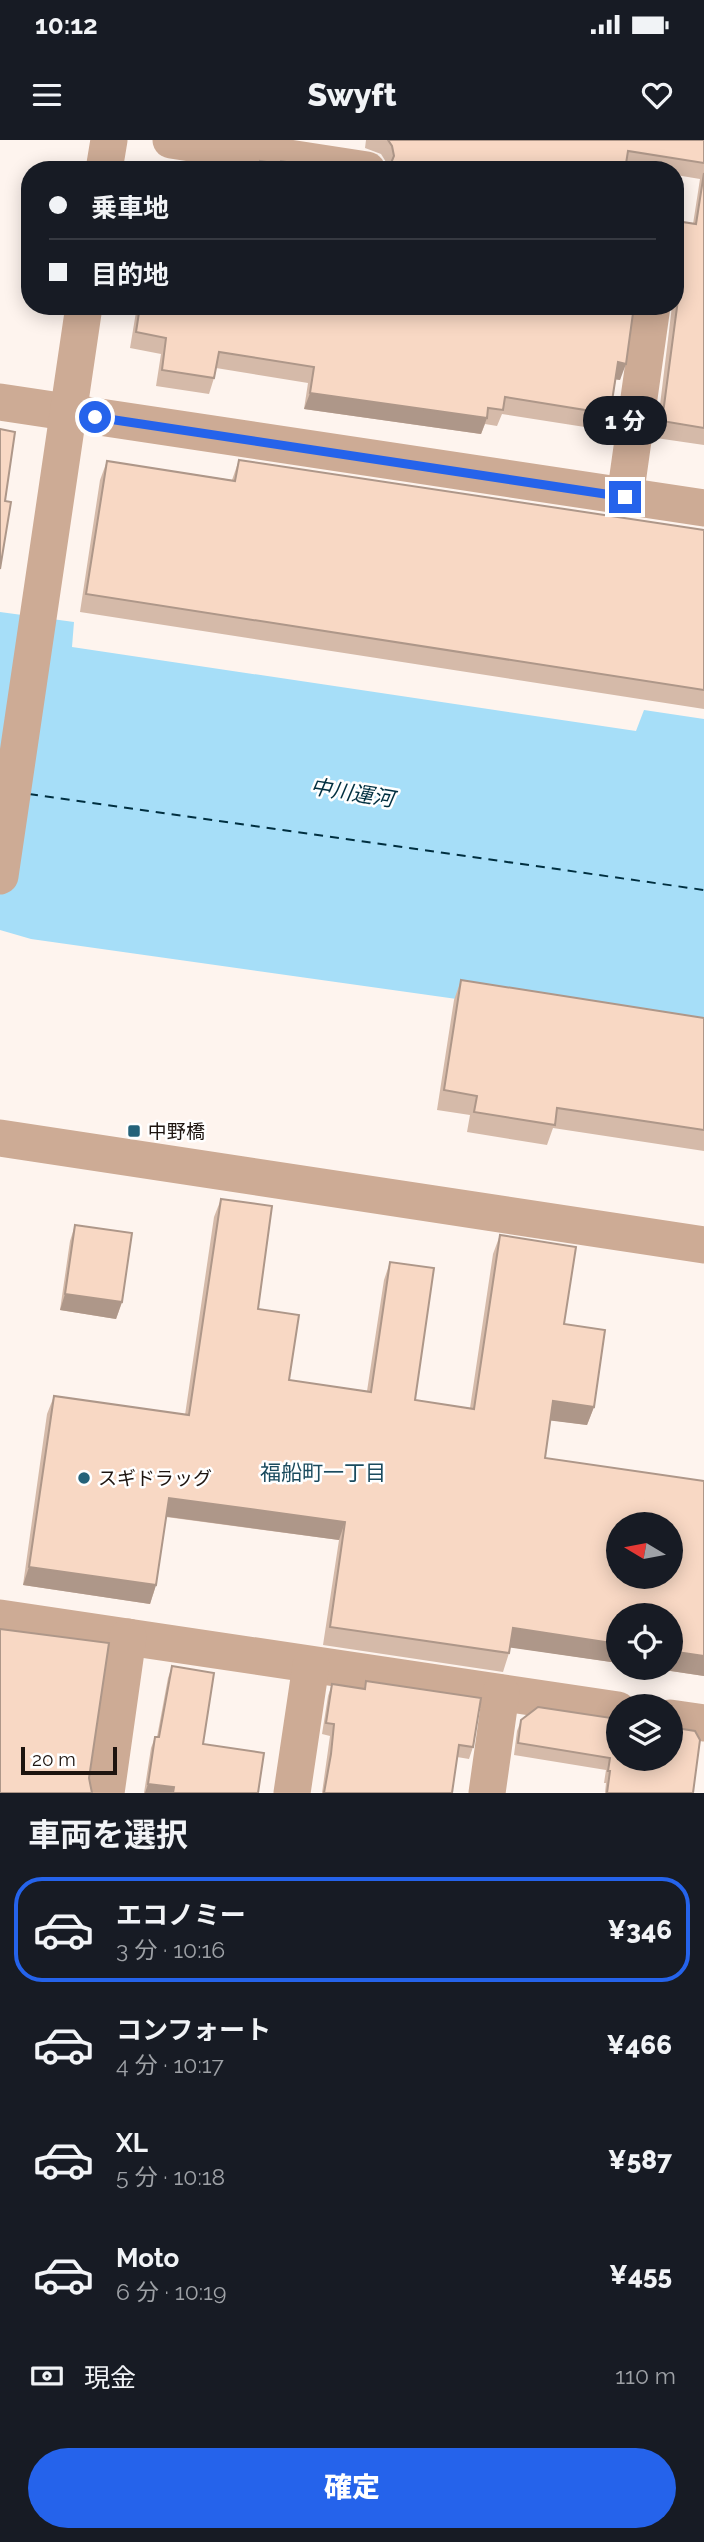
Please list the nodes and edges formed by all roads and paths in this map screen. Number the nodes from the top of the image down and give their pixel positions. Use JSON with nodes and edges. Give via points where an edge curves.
{"nodes":[{"id":1,"x":109,"y":140,"type":"edge"},
{"id":2,"x":171,"y":140,"type":"edge"},
{"id":3,"x":106,"y":161,"type":"edge"},
{"id":4,"x":308,"y":161,"type":"edge"},
{"id":5,"x":83,"y":315,"type":"edge"},
{"id":6,"x":651,"y":315,"type":"edge"},
{"id":7,"x":0,"y":402,"type":"edge"},
{"id":8,"x":68,"y":413,"type":"junction"},
{"id":9,"x":625,"y":497,"type":"junction"},
{"id":10,"x":704,"y":508,"type":"edge"},
{"id":11,"x":0,"y":876,"type":"edge"},
{"id":12,"x":0,"y":1138,"type":"edge"},
{"id":13,"x":704,"y":1245,"type":"edge"},
{"id":14,"x":0,"y":1618,"type":"edge"},
{"id":15,"x":128,"y":1637,"type":"junction"},
{"id":16,"x":311,"y":1665,"type":"junction"},
{"id":17,"x":501,"y":1693,"type":"junction"},
{"id":18,"x":606,"y":1708,"type":"edge"},
{"id":19,"x":683,"y":1720,"type":"edge"},
{"id":20,"x":704,"y":1723,"type":"edge"},
{"id":21,"x":106,"y":1793,"type":"edge"},
{"id":22,"x":292,"y":1793,"type":"edge"},
{"id":23,"x":487,"y":1793,"type":"edge"}],
"edges":[{"from":1,"to":3,"type":"street"},
{"from":2,"to":4,"type":"street"},
{"from":5,"to":8,"type":"street"},
{"from":6,"to":9,"type":"street"},
{"from":7,"to":8,"type":"street"},
{"from":8,"to":9,"type":"street"},
{"from":8,"to":11,"type":"street"},
{"from":9,"to":10,"type":"street"},
{"from":12,"to":13,"type":"street"},
{"from":14,"to":15,"type":"street"},
{"from":15,"to":16,"type":"street"},
{"from":15,"to":21,"type":"street"},
{"from":16,"to":17,"type":"street"},
{"from":16,"to":22,"type":"street"},
{"from":17,"to":18,"type":"street"},
{"from":17,"to":23,"type":"street"},
{"from":19,"to":20,"type":"street"}]}
